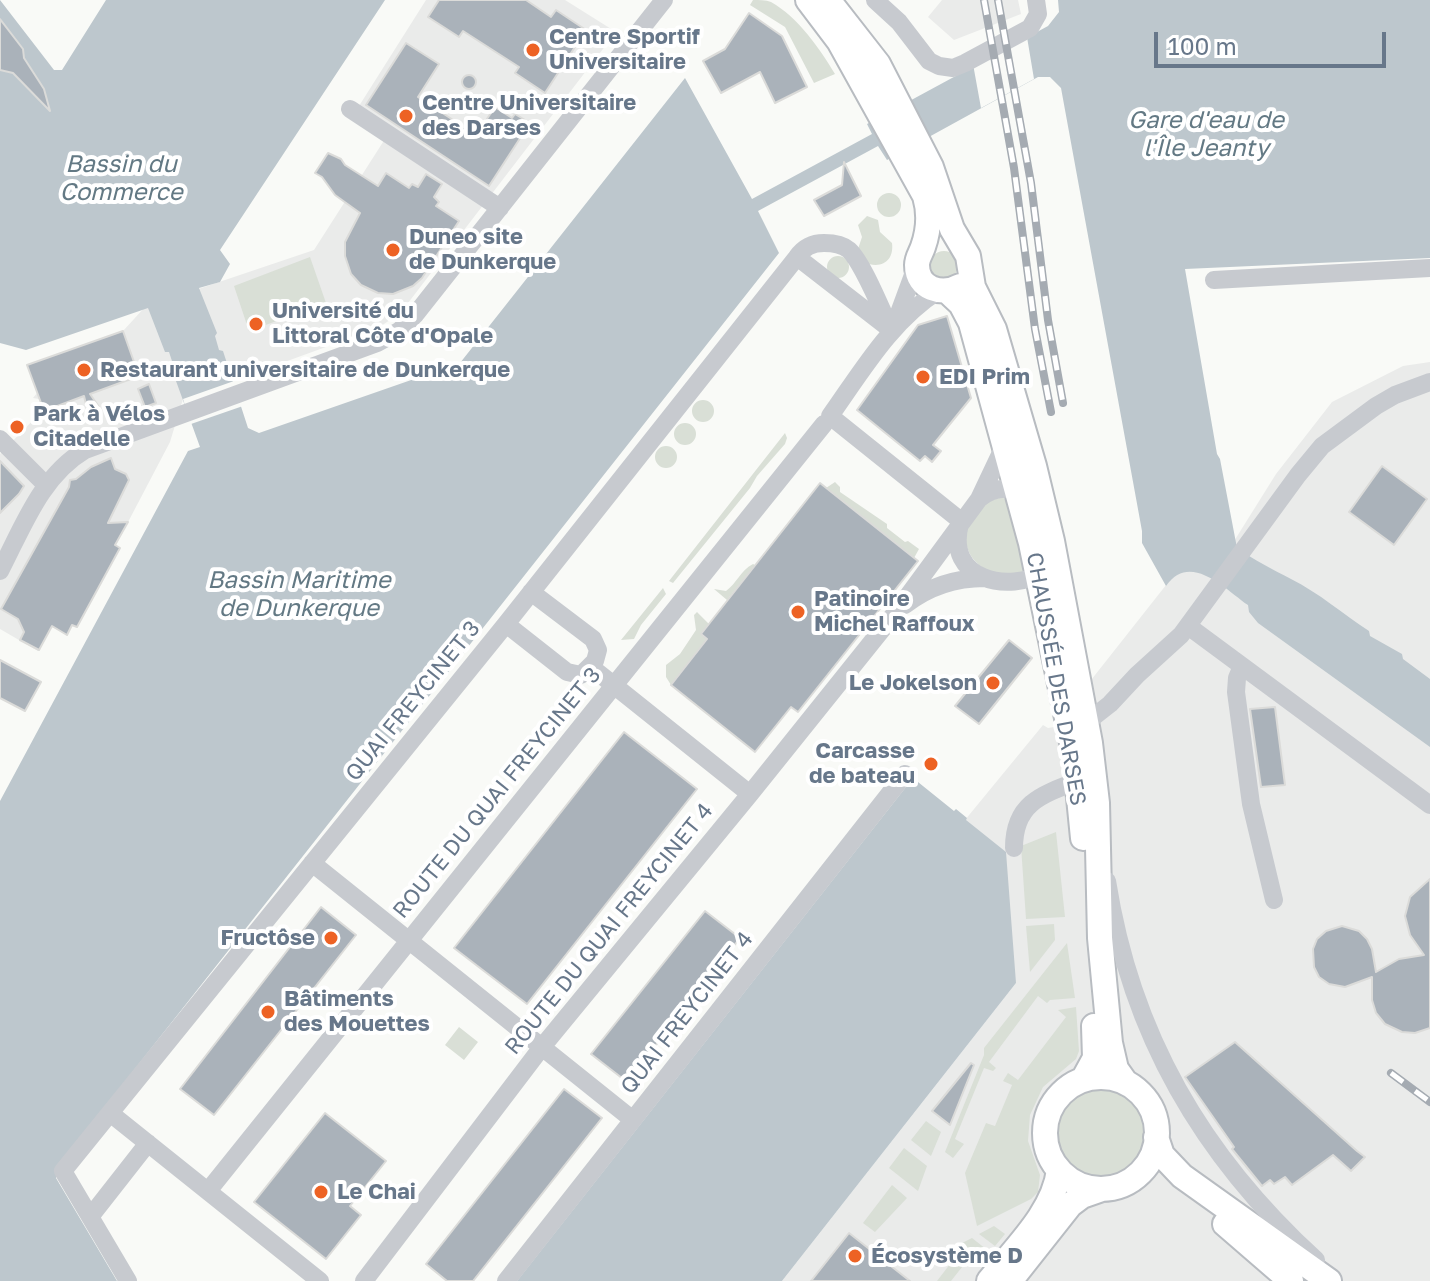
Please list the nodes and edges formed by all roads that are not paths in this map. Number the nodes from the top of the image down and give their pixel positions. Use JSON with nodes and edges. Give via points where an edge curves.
{"nodes":[{"id":1,"x":664,"y":0,"type":"edge"},
{"id":2,"x":808,"y":0,"type":"edge"},
{"id":3,"x":828,"y":0,"type":"edge"},
{"id":4,"x":875,"y":0,"type":"edge"},
{"id":5,"x":1036,"y":0,"type":"edge"},
{"id":6,"x":887,"y":103,"type":"junction"},
{"id":7,"x":350,"y":109,"type":"dead end"},
{"id":8,"x":917,"y":160,"type":"junction"},
{"id":9,"x":500,"y":208,"type":"junction"},
{"id":10,"x":966,"y":256,"type":"junction"},
{"id":11,"x":797,"y":257,"type":"junction"},
{"id":12,"x":919,"y":257,"type":"junction"},
{"id":13,"x":1430,"y":268,"type":"edge"},
{"id":14,"x":1214,"y":280,"type":"dead end"},
{"id":15,"x":942,"y":291,"type":"junction"},
{"id":16,"x":891,"y":330,"type":"junction"},
{"id":17,"x":1430,"y":382,"type":"edge"},
{"id":18,"x":827,"y":420,"type":"junction"},
{"id":19,"x":0,"y":439,"type":"edge"},
{"id":20,"x":1005,"y":444,"type":"junction"},
{"id":21,"x":46,"y":485,"type":"junction"},
{"id":22,"x":1017,"y":490,"type":"junction"},
{"id":23,"x":979,"y":499,"type":"junction"},
{"id":24,"x":1045,"y":512,"type":"junction"},
{"id":25,"x":961,"y":521,"type":"junction"},
{"id":26,"x":1047,"y":568,"type":"junction"},
{"id":27,"x":0,"y":571,"type":"edge"},
{"id":28,"x":995,"y":580,"type":"junction"},
{"id":29,"x":531,"y":592,"type":"junction"},
{"id":30,"x":896,"y":612,"type":"junction"},
{"id":31,"x":1047,"y":623,"type":"junction"},
{"id":32,"x":506,"y":624,"type":"junction"},
{"id":33,"x":1188,"y":626,"type":"junction"},
{"id":34,"x":1061,"y":644,"type":"junction"},
{"id":35,"x":1242,"y":666,"type":"junction"},
{"id":36,"x":591,"y":667,"type":"junction"},
{"id":37,"x":614,"y":686,"type":"junction"},
{"id":38,"x":1078,"y":727,"type":"junction"},
{"id":39,"x":905,"y":774,"type":"dead end"},
{"id":40,"x":1078,"y":781,"type":"junction"},
{"id":41,"x":750,"y":794,"type":"junction"},
{"id":42,"x":1430,"y":805,"type":"edge"},
{"id":43,"x":1097,"y":814,"type":"junction"},
{"id":44,"x":1014,"y":848,"type":"dead end"},
{"id":45,"x":312,"y":863,"type":"junction"},
{"id":46,"x":1274,"y":900,"type":"dead end"},
{"id":47,"x":409,"y":941,"type":"junction"},
{"id":48,"x":542,"y":1047,"type":"junction"},
{"id":49,"x":1083,"y":1080,"type":"junction"},
{"id":50,"x":1126,"y":1083,"type":"junction"},
{"id":51,"x":110,"y":1113,"type":"junction"},
{"id":52,"x":633,"y":1120,"type":"junction"},
{"id":53,"x":1156,"y":1137,"type":"junction"},
{"id":54,"x":148,"y":1143,"type":"junction"},
{"id":55,"x":1059,"y":1170,"type":"junction"},
{"id":56,"x":1133,"y":1178,"type":"junction"},
{"id":57,"x":1106,"y":1188,"type":"junction"},
{"id":58,"x":208,"y":1191,"type":"junction"},
{"id":59,"x":90,"y":1217,"type":"junction"},
{"id":60,"x":128,"y":1281,"type":"edge"},
{"id":61,"x":320,"y":1281,"type":"edge"},
{"id":62,"x":364,"y":1281,"type":"edge"},
{"id":63,"x":506,"y":1281,"type":"edge"},
{"id":64,"x":989,"y":1281,"type":"edge"},
{"id":65,"x":1010,"y":1281,"type":"edge"},
{"id":66,"x":1291,"y":1281,"type":"edge"},
{"id":67,"x":1329,"y":1281,"type":"edge"},
{"id":68,"x":1338,"y":1281,"type":"edge"}],
"edges":[{"from":1,"to":9,"type":"street"},
{"from":2,"to":6,"type":"main road","name":"CHAUSSÉE DES DARSES"},
{"from":3,"to":6,"type":"main road","name":"CHAUSSÉE DES DARSES","via":[[869,51]]},
{"from":4,"to":5,"type":"street","via":[[929,61],[953,68],[1030,28],[1038,14]]},
{"from":6,"to":8,"type":"main road","name":"CHAUSSÉE DES DARSES"},
{"from":7,"to":9,"type":"street"},
{"from":8,"to":10,"type":"main road","name":"CHAUSSÉE DES DARSES"},
{"from":8,"to":12,"type":"main road","name":"CHAUSSÉE DES DARSES","via":[[928,208]]},
{"from":9,"to":21,"type":"street","via":[[399,331],[85,450]]},
{"from":10,"to":12,"type":"main road","via":[[950,240],[939,239]]},
{"from":10,"to":15,"type":"main road","via":[[967,277],[961,285]]},
{"from":10,"to":24,"type":"main road","name":"CHAUSSÉE DES DARSES","via":[[973,287],[994,329]]},
{"from":11,"to":16,"type":"street"},
{"from":11,"to":16,"type":"street","via":[[816,243],[847,249]]},
{"from":11,"to":29,"type":"street","name":"QUAI FREYCINET 3"},
{"from":12,"to":15,"type":"main road","via":[[923,282]]},
{"from":12,"to":16,"type":"street","name":"ROUTE DU QUAI FREYCINET 3"},
{"from":13,"to":14,"type":"street"},
{"from":15,"to":16,"type":"street","name":"ROUTE DU QUAI FREYCINET 3"},
{"from":15,"to":20,"type":"main road","name":"CHAUSSÉE DES DARSES","via":[[961,304],[971,323]]},
{"from":16,"to":18,"type":"street","name":"ROUTE DU QUAI FREYCINET 3"},
{"from":17,"to":33,"type":"street","via":[[1387,400],[1331,438]]},
{"from":18,"to":25,"type":"street"},
{"from":18,"to":37,"type":"street","name":"ROUTE DU QUAI FREYCINET 3"},
{"from":19,"to":21,"type":"street"},
{"from":20,"to":22,"type":"main road","name":"CHAUSSÉE DES DARSES"},
{"from":20,"to":23,"type":"street"},
{"from":21,"to":27,"type":"street"},
{"from":22,"to":23,"type":"street","via":[[997,489]]},
{"from":22,"to":24,"type":"street"},
{"from":22,"to":26,"type":"main road","name":"CHAUSSÉE DES DARSES"},
{"from":23,"to":25,"type":"street"},
{"from":24,"to":26,"type":"main road","name":"CHAUSSÉE DES DARSES"},
{"from":25,"to":28,"type":"street","via":[[962,559],[973,572]]},
{"from":25,"to":30,"type":"street","name":"ROUTE DU QUAI FREYCINET 4"},
{"from":26,"to":28,"type":"street"},
{"from":26,"to":31,"type":"main road","name":"CHAUSSÉE DES DARSES"},
{"from":26,"to":34,"type":"main road","name":"CHAUSSÉE DES DARSES"},
{"from":28,"to":30,"type":"street","name":"ROUTE DU QUAI FREYCINET 4","via":[[943,585]]},
{"from":28,"to":31,"type":"street","via":[[1025,593]]},
{"from":29,"to":32,"type":"street","name":"QUAI FREYCINET 3"},
{"from":29,"to":36,"type":"street","via":[[593,639],[598,654]]},
{"from":30,"to":41,"type":"street","name":"ROUTE DU QUAI FREYCINET 4"},
{"from":31,"to":34,"type":"main road","name":"CHAUSSÉE DES DARSES"},
{"from":32,"to":36,"type":"street","via":[[567,672],[581,675]]},
{"from":32,"to":45,"type":"street","name":"QUAI FREYCINET 3"},
{"from":33,"to":35,"type":"street"},
{"from":33,"to":38,"type":"street","via":[[1110,704]]},
{"from":34,"to":38,"type":"main road","name":"CHAUSSÉE DES DARSES"},
{"from":35,"to":42,"type":"street"},
{"from":35,"to":46,"type":"street","via":[[1236,692],[1251,804]]},
{"from":36,"to":37,"type":"street"},
{"from":37,"to":41,"type":"street"},
{"from":37,"to":47,"type":"street","name":"ROUTE DU QUAI FREYCINET 3"},
{"from":38,"to":40,"type":"main road","name":"CHAUSSÉE DES DARSES"},
{"from":38,"to":43,"type":"main road","name":"CHAUSSÉE DES DARSES","via":[[1094,764]]},
{"from":39,"to":52,"type":"street","name":"QUAI FREYCINET 4"},
{"from":40,"to":44,"type":"street","via":[[1023,810]]},
{"from":40,"to":49,"type":"main road","name":"CHAUSSÉE DES DARSES","via":[[1096,1044],[1094,1064]]},
{"from":41,"to":48,"type":"street","name":"ROUTE DU QUAI FREYCINET 4"},
{"from":43,"to":50,"type":"main road","name":"CHAUSSÉE DES DARSES","via":[[1100,938],[1110,1043],[1116,1069]]},
{"from":43,"to":68,"type":"street","name":"CHAUSSÉE DES DARSES","via":[[1120,943],[1167,1073],[1246,1189]]},
{"from":45,"to":47,"type":"street"},
{"from":45,"to":51,"type":"street","name":"QUAI FREYCINET 3"},
{"from":47,"to":48,"type":"street"},
{"from":47,"to":58,"type":"street","name":"ROUTE DU QUAI FREYCINET 3"},
{"from":48,"to":52,"type":"street"},
{"from":48,"to":62,"type":"street","name":"ROUTE DU QUAI FREYCINET 4"},
{"from":49,"to":50,"type":"main road","via":[[1105,1077]]},
{"from":49,"to":55,"type":"main road","via":[[1059,1095],[1046,1121],[1047,1149]]},
{"from":50,"to":53,"type":"main road","via":[[1150,1108]]},
{"from":51,"to":54,"type":"street"},
{"from":51,"to":59,"type":"street","name":"QUAI FREYCINET 3","via":[[63,1171]]},
{"from":52,"to":63,"type":"street","name":"QUAI FREYCINET 4"},
{"from":53,"to":56,"type":"main road","via":[[1148,1162]]},
{"from":53,"to":67,"type":"main road","via":[[1162,1155],[1182,1176]]},
{"from":54,"to":58,"type":"street"},
{"from":54,"to":59,"type":"street"},
{"from":55,"to":57,"type":"main road","via":[[1083,1185]]},
{"from":55,"to":64,"type":"main road","via":[[1049,1204]]},
{"from":56,"to":57,"type":"main road"},
{"from":56,"to":66,"type":"main road","via":[[1169,1184]]},
{"from":57,"to":65,"type":"main road","via":[[1070,1205]]},
{"from":58,"to":61,"type":"street"},
{"from":59,"to":60,"type":"street"}]}
